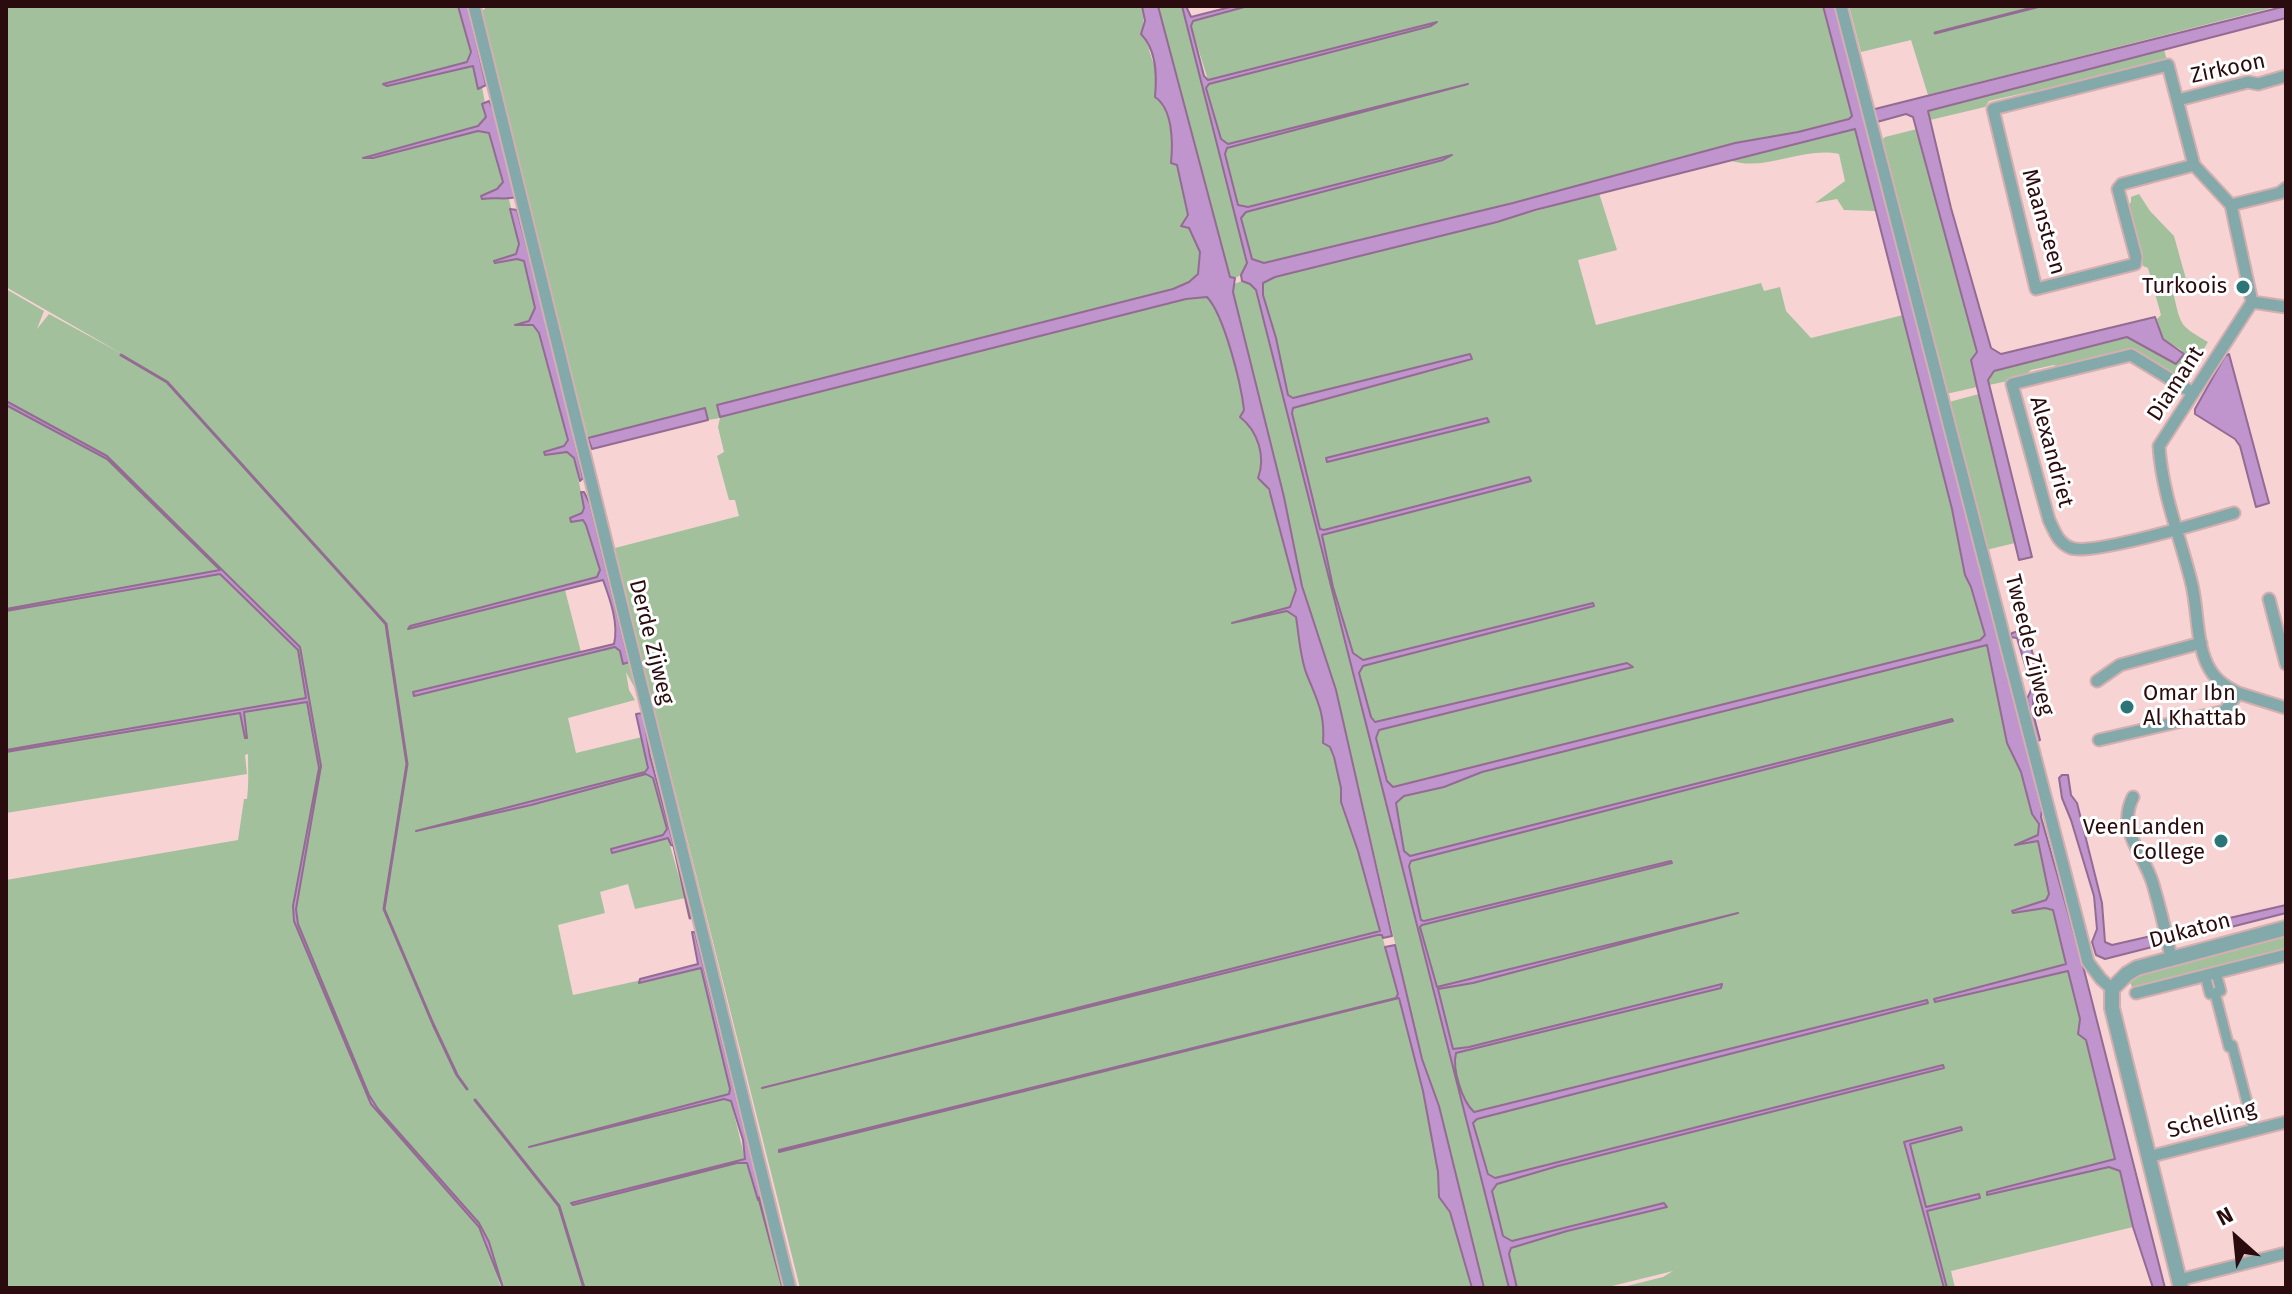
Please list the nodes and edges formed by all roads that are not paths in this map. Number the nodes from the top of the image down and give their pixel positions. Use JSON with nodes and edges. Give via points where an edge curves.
{"nodes":[{"id":1,"x":474,"y":6,"type":"edge"},
{"id":2,"x":1841,"y":6,"type":"edge"},
{"id":3,"x":2286,"y":76,"type":"edge"},
{"id":4,"x":2178,"y":100,"type":"junction"},
{"id":5,"x":2194,"y":165,"type":"junction"},
{"id":6,"x":2286,"y":188,"type":"edge"},
{"id":7,"x":2231,"y":205,"type":"junction"},
{"id":8,"x":2252,"y":302,"type":"junction"},
{"id":9,"x":2286,"y":307,"type":"edge"},
{"id":10,"x":2193,"y":393,"type":"junction"},
{"id":11,"x":2234,"y":513,"type":"dead end"},
{"id":12,"x":2177,"y":529,"type":"junction"},
{"id":13,"x":2269,"y":599,"type":"dead end"},
{"id":14,"x":2280,"y":622,"type":"edge"},
{"id":15,"x":2201,"y":643,"type":"junction"},
{"id":16,"x":2286,"y":664,"type":"edge"},
{"id":17,"x":2097,"y":681,"type":"dead end"},
{"id":18,"x":2238,"y":693,"type":"junction"},
{"id":19,"x":2286,"y":708,"type":"edge"},
{"id":20,"x":2099,"y":740,"type":"dead end"},
{"id":21,"x":2133,"y":797,"type":"dead end"},
{"id":22,"x":2286,"y":928,"type":"edge"},
{"id":23,"x":2169,"y":951,"type":"junction"},
{"id":24,"x":2286,"y":955,"type":"edge"},
{"id":25,"x":2211,"y":974,"type":"junction"},
{"id":26,"x":2112,"y":989,"type":"junction"},
{"id":27,"x":2136,"y":993,"type":"dead end"},
{"id":28,"x":2286,"y":1122,"type":"edge"},
{"id":29,"x":2254,"y":1129,"type":"junction"},
{"id":30,"x":2148,"y":1157,"type":"junction"},
{"id":31,"x":2286,"y":1253,"type":"edge"},
{"id":32,"x":2180,"y":1284,"type":"edge"},
{"id":33,"x":790,"y":1288,"type":"edge"}],
"edges":[{"from":1,"to":33,"type":"street","name":"Derde Zijweg"},
{"from":2,"to":26,"type":"street","name":"Tweede Zijweg","via":[[2088,962]]},
{"from":3,"to":4,"type":"street","name":"Zirkoon"},
{"from":4,"to":5,"type":"street","name":"Maansteen"},
{"from":4,"to":5,"type":"street","name":"Maansteen","via":[[2168,65],[1993,109],[2036,289],[2135,264],[2118,189]]},
{"from":5,"to":7,"type":"street"},
{"from":6,"to":7,"type":"street"},
{"from":7,"to":8,"type":"street"},
{"from":8,"to":9,"type":"street"},
{"from":8,"to":10,"type":"street","name":"Diamant"},
{"from":10,"to":12,"type":"street","name":"Diamant","via":[[2159,446]]},
{"from":10,"to":12,"type":"street","name":"Alexandriet","via":[[2131,355],[2012,384],[2059,541],[2074,550]]},
{"from":11,"to":12,"type":"street","name":"Alexandriet"},
{"from":12,"to":15,"type":"street","name":"Diamant"},
{"from":13,"to":14,"type":"street"},
{"from":14,"to":16,"type":"street"},
{"from":15,"to":17,"type":"street","via":[[2120,665]]},
{"from":15,"to":18,"type":"street","name":"Diamant","via":[[2215,678]]},
{"from":18,"to":19,"type":"street","name":"Diamant"},
{"from":18,"to":20,"type":"street","via":[[2225,711]]},
{"from":21,"to":23,"type":"street","via":[[2126,818],[2129,834],[2152,880]]},
{"from":22,"to":23,"type":"street","name":"Dukaton"},
{"from":23,"to":26,"type":"street","name":"Dukaton","via":[[2127,974]]},
{"from":24,"to":25,"type":"street"},
{"from":25,"to":27,"type":"street"},
{"from":25,"to":29,"type":"street","via":[[2221,991],[2215,993]]},
{"from":26,"to":30,"type":"street"},
{"from":28,"to":29,"type":"street","name":"Schelling"},
{"from":29,"to":30,"type":"street","name":"Schelling"},
{"from":30,"to":32,"type":"street"},
{"from":31,"to":32,"type":"street"}]}
